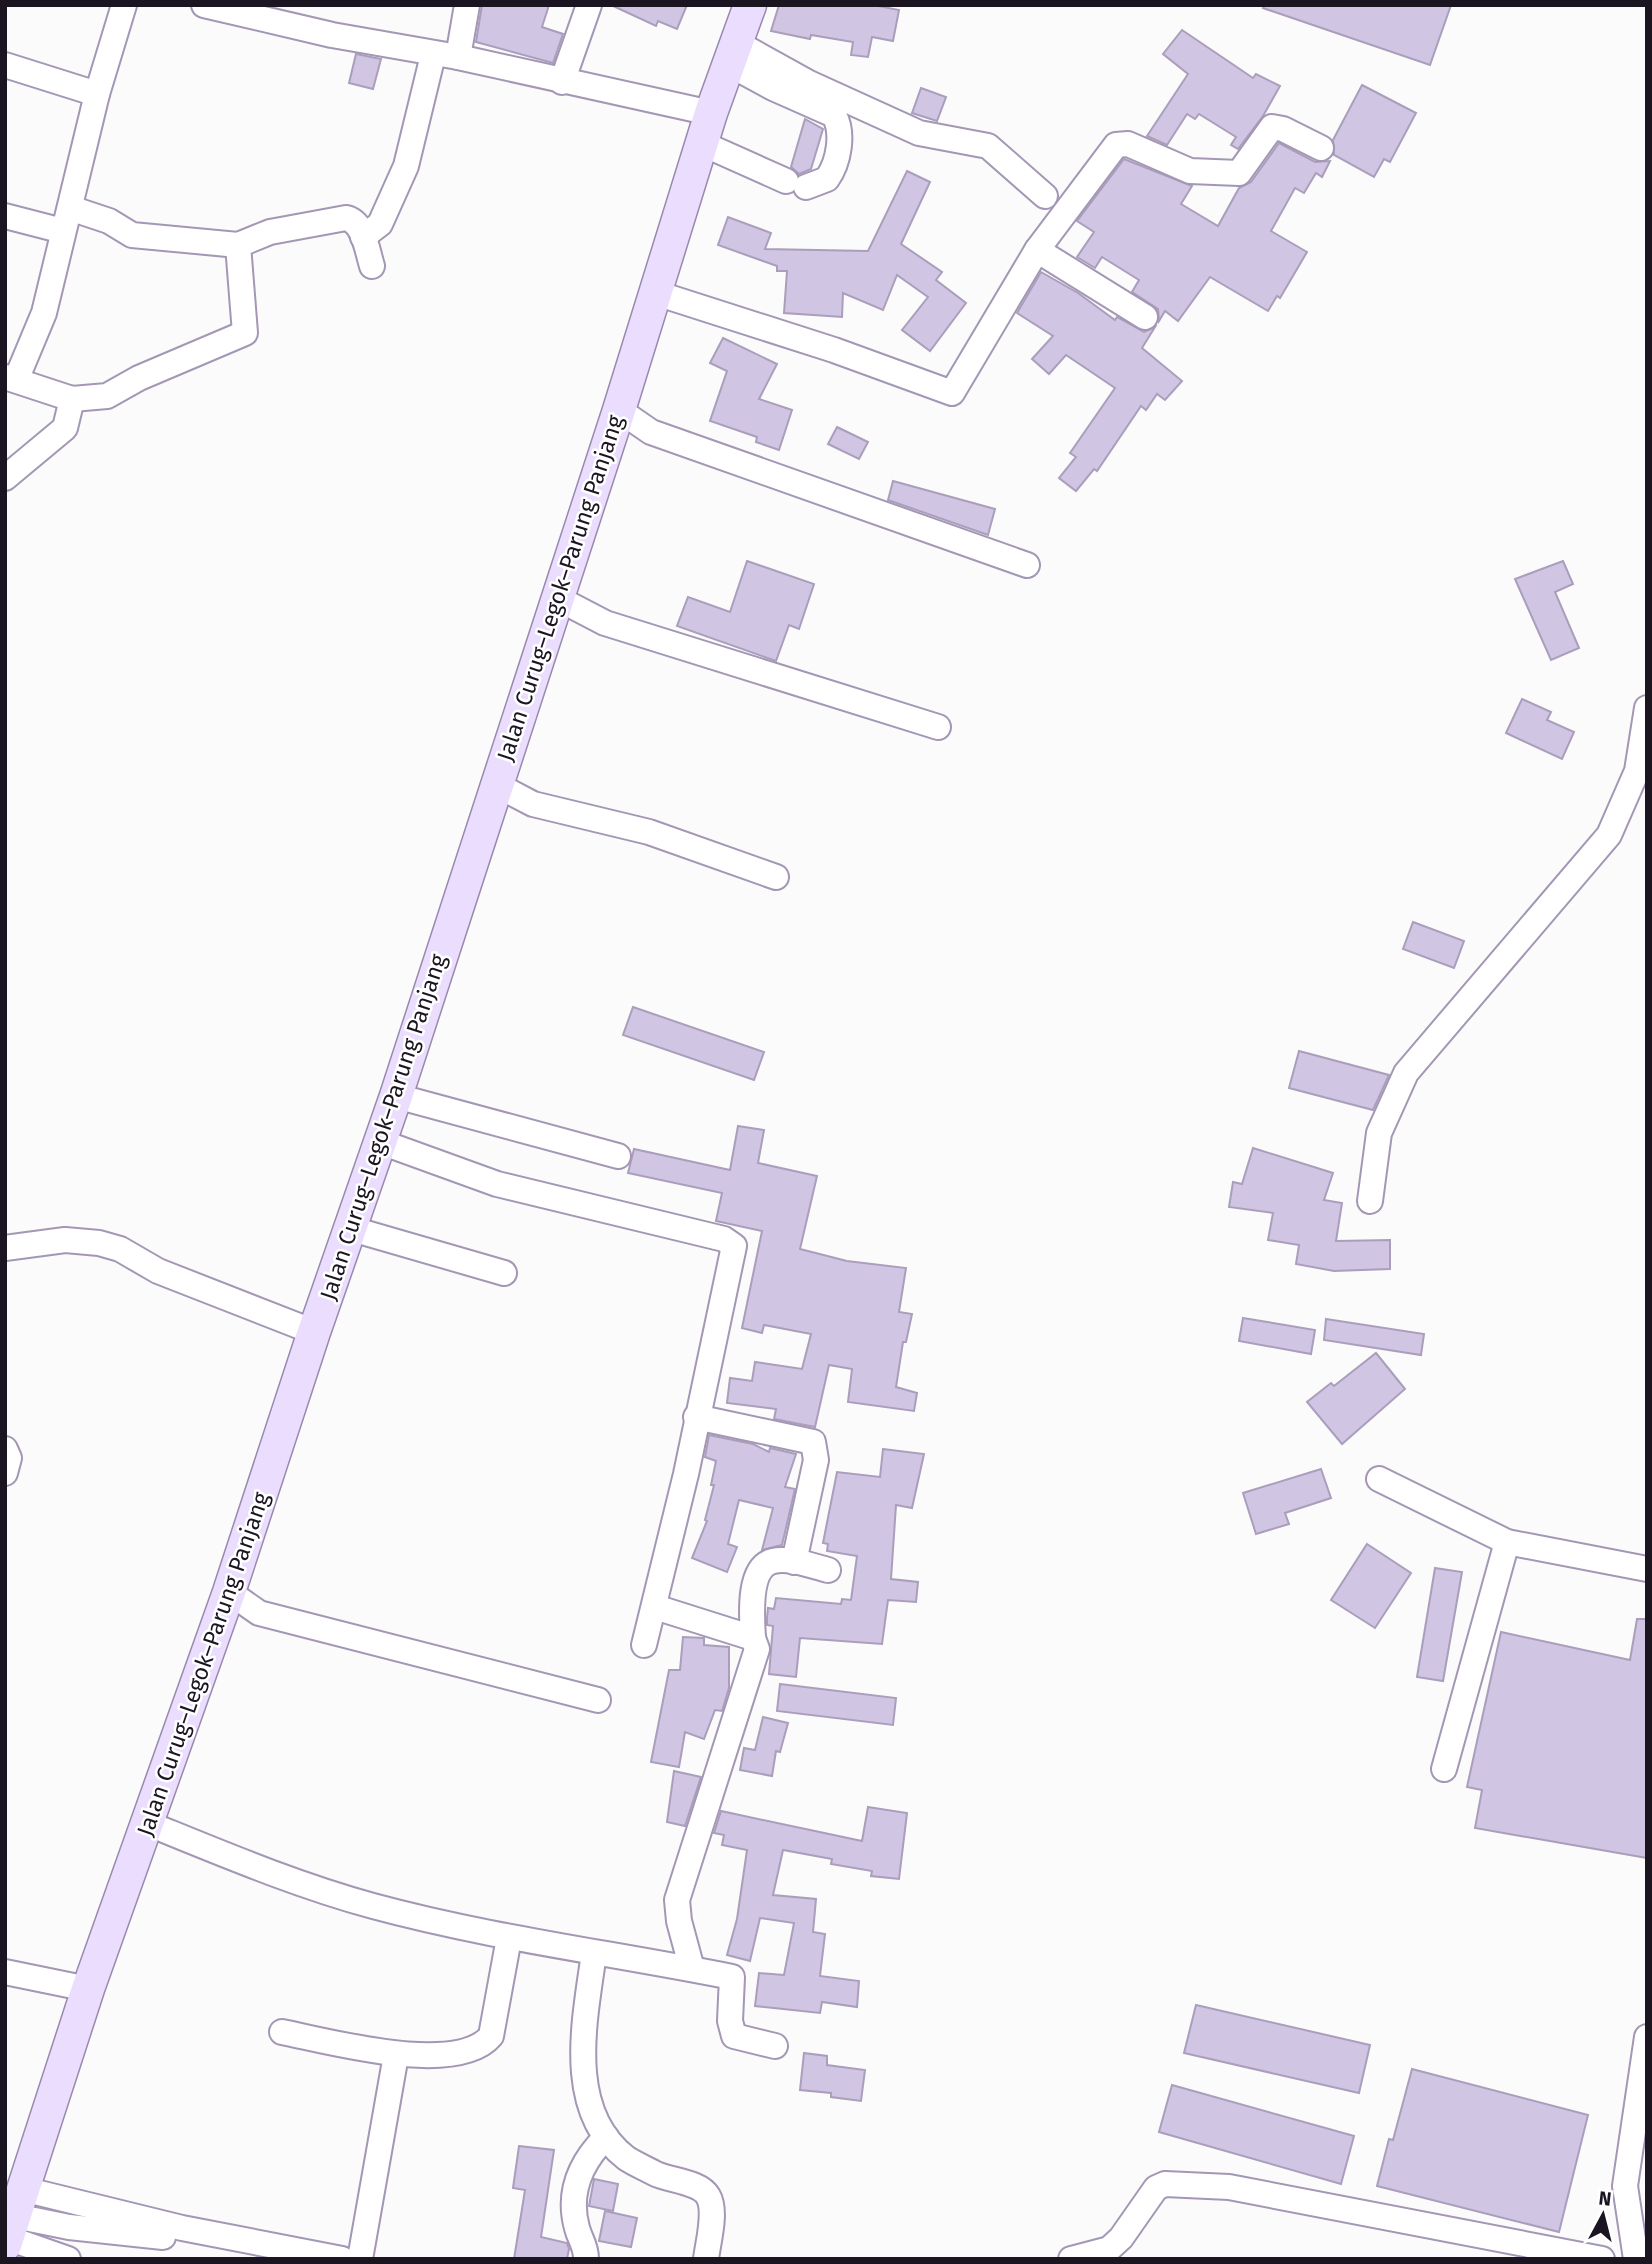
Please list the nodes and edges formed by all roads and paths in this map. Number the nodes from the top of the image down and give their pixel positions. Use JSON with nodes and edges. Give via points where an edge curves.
{"nodes":[{"id":1,"x":124,"y":5,"type":"edge"},
{"id":2,"x":204,"y":5,"type":"edge"},
{"id":3,"x":467,"y":5,"type":"edge"},
{"id":4,"x":589,"y":5,"type":"edge"},
{"id":5,"x":750,"y":5,"type":"edge"},
{"id":6,"x":731,"y":52,"type":"junction"},
{"id":7,"x":446,"y":56,"type":"junction"},
{"id":8,"x":5,"y":65,"type":"edge"},
{"id":9,"x":562,"y":82,"type":"junction"},
{"id":10,"x":97,"y":94,"type":"junction"},
{"id":11,"x":710,"y":113,"type":"junction"},
{"id":12,"x":701,"y":144,"type":"junction"},
{"id":13,"x":1321,"y":148,"type":"dead end"},
{"id":14,"x":1045,"y":196,"type":"dead end"},
{"id":15,"x":5,"y":216,"type":"edge"},
{"id":16,"x":67,"y":220,"type":"junction"},
{"id":17,"x":363,"y":237,"type":"junction"},
{"id":18,"x":238,"y":246,"type":"junction"},
{"id":19,"x":1037,"y":250,"type":"junction"},
{"id":20,"x":372,"y":266,"type":"dead end"},
{"id":21,"x":656,"y":293,"type":"junction"},
{"id":22,"x":1145,"y":317,"type":"dead end"},
{"id":23,"x":11,"y":378,"type":"edge"},
{"id":24,"x":72,"y":399,"type":"junction"},
{"id":25,"x":619,"y":410,"type":"junction"},
{"id":26,"x":5,"y":478,"type":"edge"},
{"id":27,"x":1027,"y":565,"type":"dead end"},
{"id":28,"x":557,"y":598,"type":"junction"},
{"id":29,"x":1647,"y":708,"type":"edge"},
{"id":30,"x":938,"y":727,"type":"dead end"},
{"id":31,"x":495,"y":784,"type":"junction"},
{"id":32,"x":776,"y":877,"type":"dead end"},
{"id":33,"x":396,"y":1096,"type":"junction"},
{"id":34,"x":381,"y":1142,"type":"junction"},
{"id":35,"x":618,"y":1156,"type":"dead end"},
{"id":36,"x":1370,"y":1201,"type":"dead end"},
{"id":37,"x":352,"y":1229,"type":"junction"},
{"id":38,"x":5,"y":1248,"type":"edge"},
{"id":39,"x":504,"y":1273,"type":"dead end"},
{"id":40,"x":314,"y":1332,"type":"junction"},
{"id":41,"x":696,"y":1417,"type":"junction"},
{"id":42,"x":5,"y":1449,"type":"edge"},
{"id":43,"x":5,"y":1474,"type":"edge"},
{"id":44,"x":1379,"y":1479,"type":"dead end"},
{"id":45,"x":1507,"y":1542,"type":"junction"},
{"id":46,"x":794,"y":1562,"type":"junction"},
{"id":47,"x":1647,"y":1569,"type":"edge"},
{"id":48,"x":828,"y":1570,"type":"dead end"},
{"id":49,"x":229,"y":1592,"type":"junction"},
{"id":50,"x":655,"y":1607,"type":"junction"},
{"id":51,"x":753,"y":1638,"type":"junction"},
{"id":52,"x":644,"y":1645,"type":"dead end"},
{"id":53,"x":598,"y":1700,"type":"dead end"},
{"id":54,"x":1444,"y":1769,"type":"dead end"},
{"id":55,"x":149,"y":1824,"type":"junction"},
{"id":56,"x":509,"y":1938,"type":"junction"},
{"id":57,"x":594,"y":1953,"type":"junction"},
{"id":58,"x":692,"y":1969,"type":"junction"},
{"id":59,"x":5,"y":1972,"type":"edge"},
{"id":60,"x":88,"y":1989,"type":"junction"},
{"id":61,"x":282,"y":2032,"type":"dead end"},
{"id":62,"x":1647,"y":2037,"type":"edge"},
{"id":63,"x":775,"y":2046,"type":"dead end"},
{"id":64,"x":396,"y":2055,"type":"junction"},
{"id":65,"x":606,"y":2137,"type":"junction"},
{"id":66,"x":14,"y":2207,"type":"edge"},
{"id":67,"x":68,"y":2259,"type":"edge"},
{"id":68,"x":282,"y":2259,"type":"edge"},
{"id":69,"x":342,"y":2259,"type":"edge"},
{"id":70,"x":360,"y":2259,"type":"edge"},
{"id":71,"x":586,"y":2259,"type":"edge"},
{"id":72,"x":706,"y":2259,"type":"edge"},
{"id":73,"x":1071,"y":2259,"type":"edge"},
{"id":74,"x":1602,"y":2259,"type":"edge"},
{"id":75,"x":1636,"y":2259,"type":"edge"}],
"edges":[{"from":1,"to":10,"type":"street"},
{"from":2,"to":7,"type":"street"},
{"from":3,"to":7,"type":"street"},
{"from":4,"to":9,"type":"street"},
{"from":5,"to":6,"type":"main road","name":"Jalan Curug–Legok–Parung Panjang"},
{"from":6,"to":11,"type":"main road","name":"Jalan Curug–Legok–Parung Panjang"},
{"from":6,"to":12,"type":"street","via":[[773,88],[834,115],[840,136],[834,167],[827,179],[796,184]]},
{"from":6,"to":14,"type":"street","via":[[919,133],[988,146]]},
{"from":7,"to":9,"type":"street"},
{"from":7,"to":17,"type":"street","via":[[380,224]]},
{"from":8,"to":10,"type":"street"},
{"from":9,"to":11,"type":"street"},
{"from":10,"to":16,"type":"street"},
{"from":11,"to":12,"type":"main road","name":"Jalan Curug–Legok–Parung Panjang"},
{"from":12,"to":21,"type":"main road","name":"Jalan Curug–Legok–Parung Panjang"},
{"from":13,"to":19,"type":"street","via":[[1272,127],[1243,170],[1231,174],[1191,172],[1128,144],[1116,145]]},
{"from":15,"to":16,"type":"street"},
{"from":16,"to":18,"type":"street","via":[[109,221],[132,235]]},
{"from":16,"to":23,"type":"street","via":[[44,313]]},
{"from":17,"to":18,"type":"street","via":[[354,219],[346,218],[270,232]]},
{"from":17,"to":20,"type":"street"},
{"from":18,"to":24,"type":"street","via":[[245,333],[107,396]]},
{"from":19,"to":21,"type":"street","via":[[952,393]]},
{"from":19,"to":22,"type":"street"},
{"from":21,"to":25,"type":"main road","name":"Jalan Curug–Legok–Parung Panjang"},
{"from":23,"to":24,"type":"street"},
{"from":24,"to":26,"type":"street","via":[[65,428]]},
{"from":25,"to":27,"type":"street","via":[[651,432]]},
{"from":25,"to":28,"type":"main road","name":"Jalan Curug–Legok–Parung Panjang"},
{"from":28,"to":30,"type":"street","via":[[605,624]]},
{"from":28,"to":31,"type":"main road","name":"Jalan Curug–Legok–Parung Panjang"},
{"from":29,"to":36,"type":"street","via":[[1637,771],[1609,835],[1406,1073],[1378,1133]]},
{"from":31,"to":32,"type":"street","via":[[533,804],[649,832]]},
{"from":31,"to":33,"type":"main road","name":"Jalan Curug–Legok–Parung Panjang"},
{"from":33,"to":34,"type":"main road","name":"Jalan Curug–Legok–Parung Panjang"},
{"from":33,"to":35,"type":"street"},
{"from":34,"to":37,"type":"main road","name":"Jalan Curug–Legok–Parung Panjang"},
{"from":34,"to":41,"type":"street","via":[[498,1184],[734,1246]]},
{"from":37,"to":39,"type":"street"},
{"from":37,"to":40,"type":"main road","name":"Jalan Curug–Legok–Parung Panjang"},
{"from":38,"to":40,"type":"street","via":[[65,1240],[99,1243]]},
{"from":40,"to":49,"type":"main road","name":"Jalan Curug–Legok–Parung Panjang"},
{"from":41,"to":46,"type":"street","via":[[813,1442],[816,1461]]},
{"from":41,"to":50,"type":"street"},
{"from":42,"to":43,"type":"street","via":[[9,1458]]},
{"from":44,"to":45,"type":"street"},
{"from":45,"to":47,"type":"street"},
{"from":45,"to":54,"type":"street"},
{"from":46,"to":48,"type":"street"},
{"from":46,"to":51,"type":"street","via":[[772,1561],[756,1579]]},
{"from":49,"to":53,"type":"street","via":[[259,1613]]},
{"from":49,"to":55,"type":"main road","name":"Jalan Curug–Legok–Parung Panjang"},
{"from":50,"to":51,"type":"street"},
{"from":50,"to":52,"type":"street"},
{"from":51,"to":58,"type":"street","via":[[757,1649],[677,1900]]},
{"from":55,"to":56,"type":"street","via":[[310,1887]]},
{"from":55,"to":60,"type":"main road","name":"Jalan Curug–Legok–Parung Panjang"},
{"from":56,"to":57,"type":"street"},
{"from":56,"to":64,"type":"street","via":[[491,2036],[485,2043],[448,2054]]},
{"from":57,"to":58,"type":"street"},
{"from":57,"to":65,"type":"street","via":[[582,2057],[594,2112]]},
{"from":58,"to":63,"type":"street","via":[[732,1977],[734,2036]]},
{"from":59,"to":60,"type":"street"},
{"from":60,"to":66,"type":"main road","name":"Jalan Curug–Legok–Parung Panjang"},
{"from":61,"to":64,"type":"street"},
{"from":62,"to":75,"type":"street","via":[[1625,2186]]},
{"from":64,"to":70,"type":"street"},
{"from":65,"to":71,"type":"street","via":[[591,2152],[573,2192]]},
{"from":65,"to":72,"type":"street","via":[[626,2158],[708,2196],[712,2210]]},
{"from":66,"to":67,"type":"street"},
{"from":66,"to":68,"type":"street","via":[[69,2227],[164,2237]]},
{"from":66,"to":69,"type":"street","via":[[182,2228]]},
{"from":73,"to":74,"type":"street","via":[[1110,2249],[1156,2188],[1165,2184],[1229,2187]]}]}
